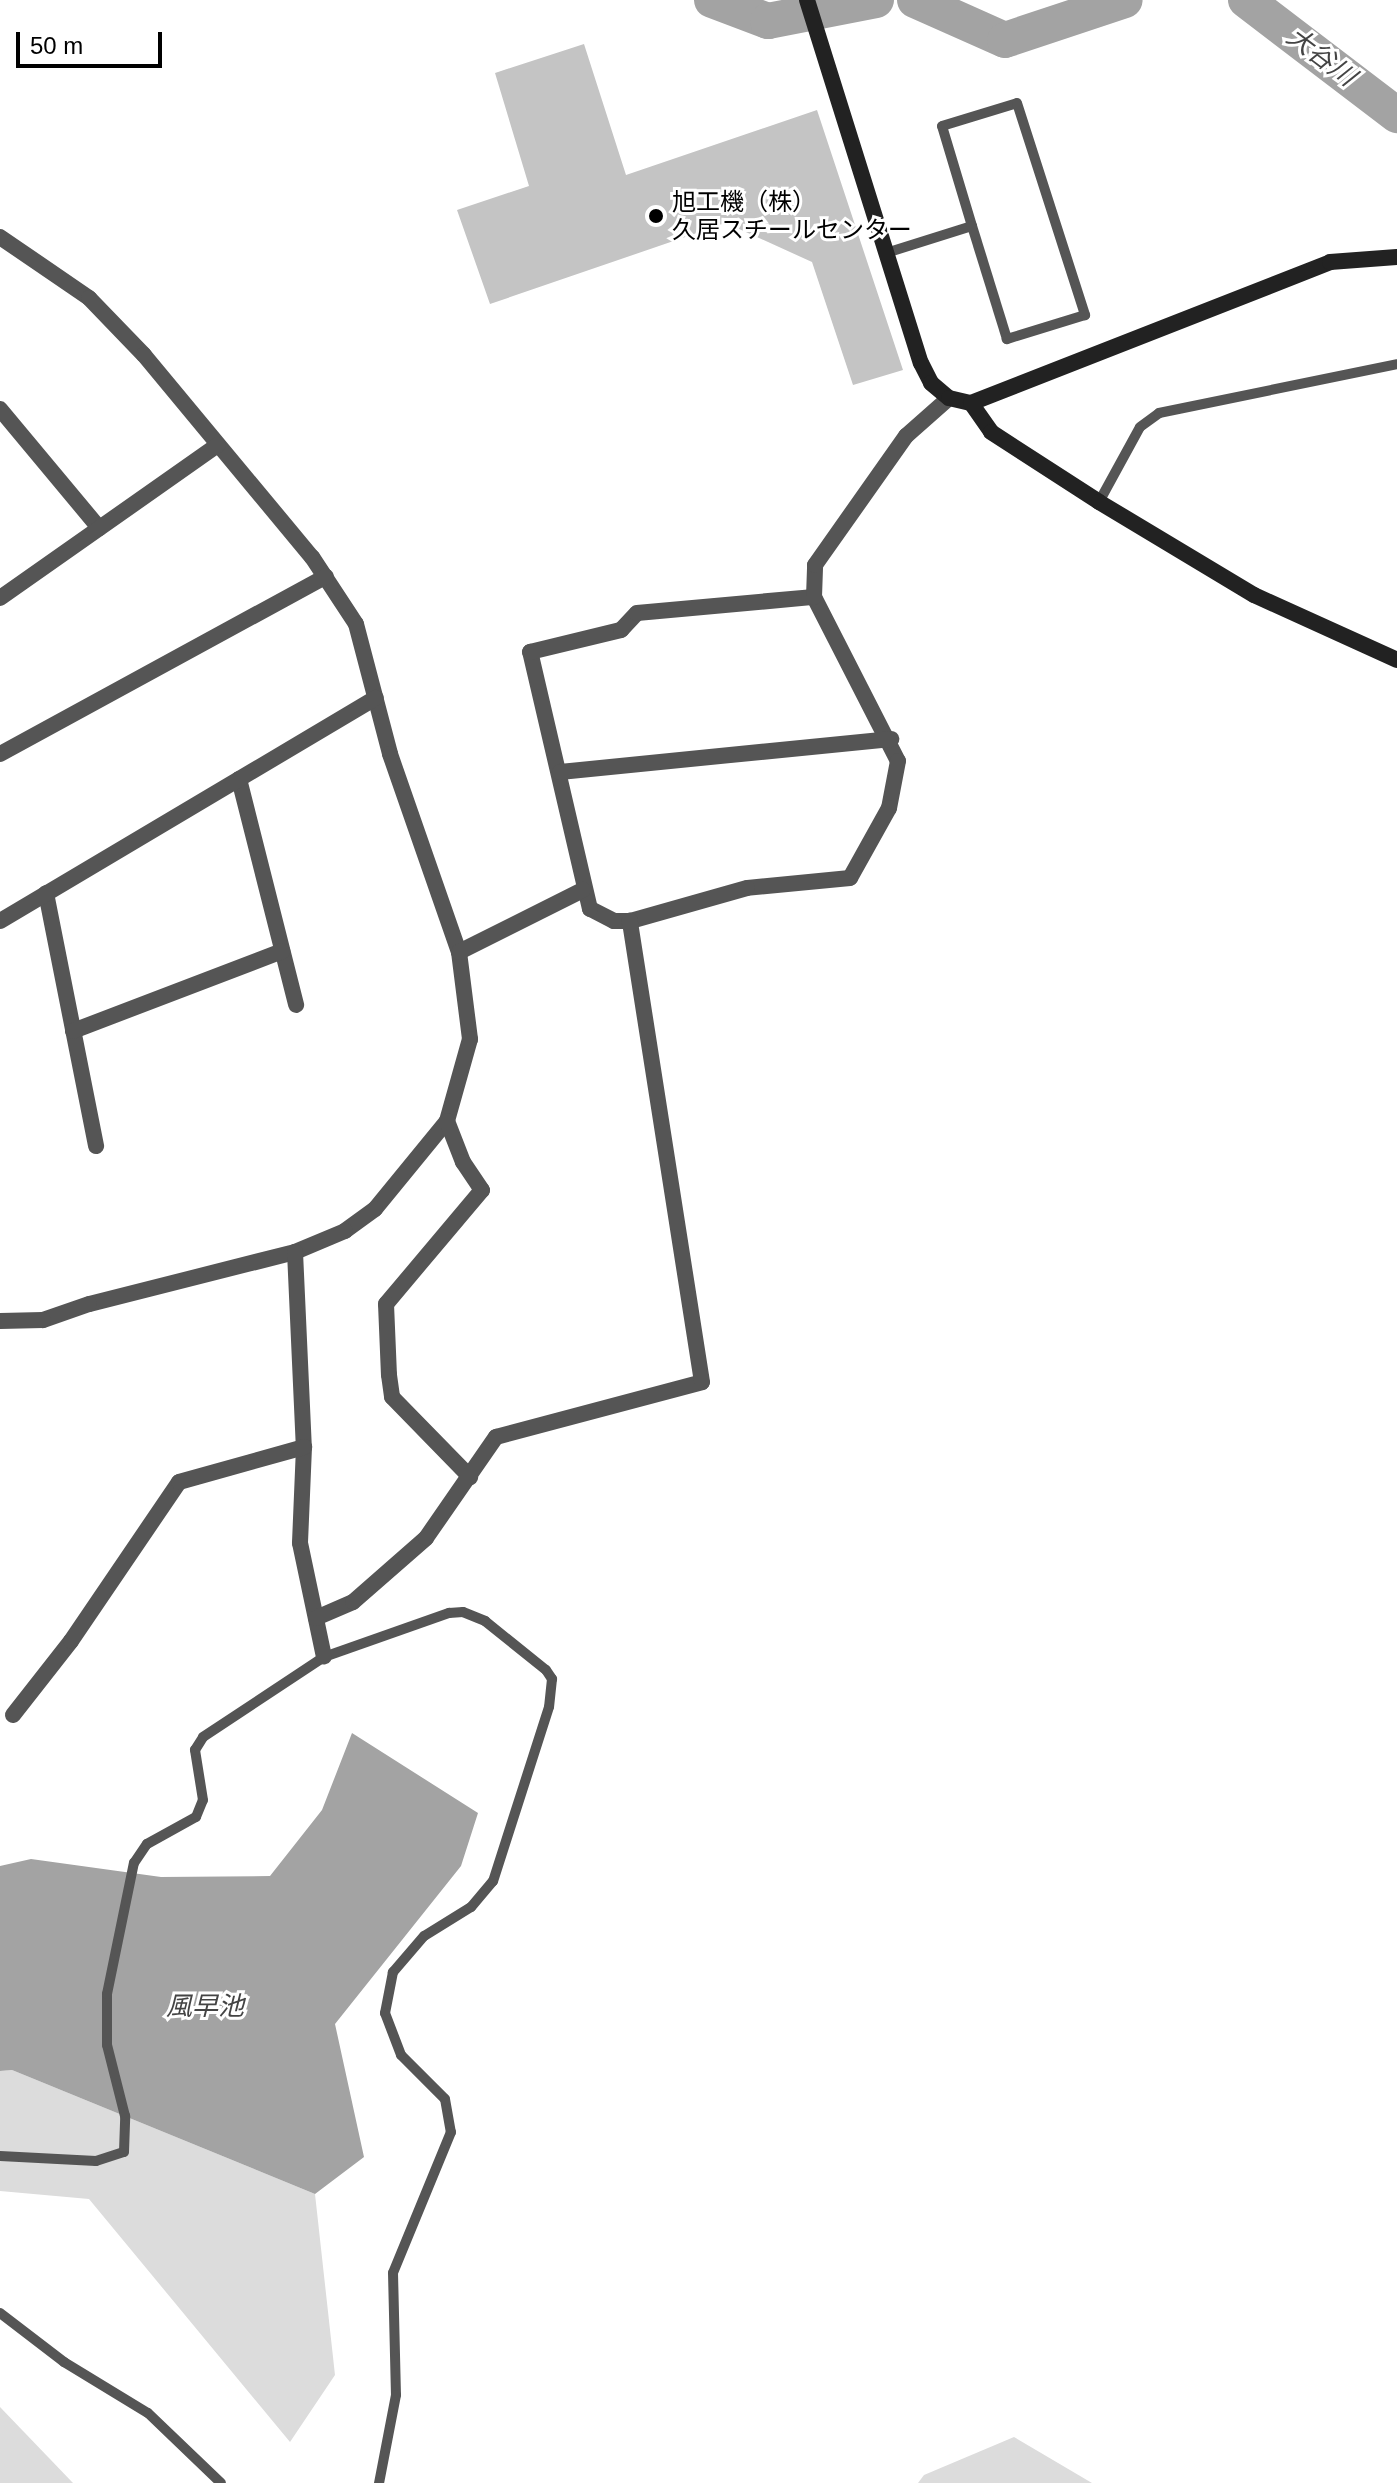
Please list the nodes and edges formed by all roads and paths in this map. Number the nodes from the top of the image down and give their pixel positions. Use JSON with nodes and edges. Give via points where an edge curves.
{"nodes":[{"id":1,"x":807,"y":0,"type":"edge"},
{"id":2,"x":972,"y":226,"type":"junction"},
{"id":3,"x":0,"y":237,"type":"edge"},
{"id":4,"x":886,"y":253,"type":"junction"},
{"id":5,"x":1397,"y":257,"type":"edge"},
{"id":6,"x":1397,"y":364,"type":"edge"},
{"id":7,"x":949,"y":398,"type":"junction"},
{"id":8,"x":971,"y":403,"type":"junction"},
{"id":9,"x":0,"y":409,"type":"edge"},
{"id":10,"x":218,"y":445,"type":"junction"},
{"id":11,"x":1099,"y":502,"type":"junction"},
{"id":12,"x":99,"y":528,"type":"junction"},
{"id":13,"x":326,"y":576,"type":"junction"},
{"id":14,"x":814,"y":597,"type":"junction"},
{"id":15,"x":0,"y":598,"type":"edge"},
{"id":16,"x":1397,"y":660,"type":"edge"},
{"id":17,"x":376,"y":698,"type":"junction"},
{"id":18,"x":891,"y":739,"type":"junction"},
{"id":19,"x":0,"y":754,"type":"edge"},
{"id":20,"x":560,"y":772,"type":"junction"},
{"id":21,"x":239,"y":779,"type":"junction"},
{"id":22,"x":583,"y":890,"type":"junction"},
{"id":23,"x":46,"y":893,"type":"junction"},
{"id":24,"x":0,"y":921,"type":"edge"},
{"id":25,"x":630,"y":921,"type":"junction"},
{"id":26,"x":282,"y":951,"type":"junction"},
{"id":27,"x":459,"y":952,"type":"junction"},
{"id":28,"x":296,"y":1005,"type":"dead end"},
{"id":29,"x":73,"y":1031,"type":"junction"},
{"id":30,"x":447,"y":1121,"type":"junction"},
{"id":31,"x":96,"y":1146,"type":"dead end"},
{"id":32,"x":295,"y":1252,"type":"junction"},
{"id":33,"x":0,"y":1321,"type":"edge"},
{"id":34,"x":304,"y":1447,"type":"junction"},
{"id":35,"x":470,"y":1477,"type":"junction"},
{"id":36,"x":316,"y":1618,"type":"junction"},
{"id":37,"x":324,"y":1657,"type":"junction"},
{"id":38,"x":13,"y":1715,"type":"dead end"},
{"id":39,"x":0,"y":2156,"type":"edge"},
{"id":40,"x":0,"y":2313,"type":"edge"},
{"id":41,"x":221,"y":2483,"type":"edge"},
{"id":42,"x":379,"y":2483,"type":"edge"}],
"edges":[{"from":1,"to":4,"type":"street"},
{"from":2,"to":2,"type":"lane","via":[[942,126],[1017,103],[1085,315],[1007,339]]},
{"from":2,"to":4,"type":"lane"},
{"from":3,"to":10,"type":"street","via":[[89,298]]},
{"from":4,"to":7,"type":"street","via":[[921,363],[931,383]]},
{"from":5,"to":8,"type":"street","via":[[1330,262]]},
{"from":6,"to":11,"type":"lane","via":[[1159,413],[1140,427]]},
{"from":7,"to":8,"type":"street"},
{"from":7,"to":14,"type":"street","via":[[906,436],[815,565]]},
{"from":8,"to":11,"type":"street","via":[[991,432]]},
{"from":9,"to":12,"type":"street"},
{"from":10,"to":12,"type":"street"},
{"from":10,"to":13,"type":"street"},
{"from":11,"to":16,"type":"street","via":[[1254,595]]},
{"from":12,"to":15,"type":"street"},
{"from":13,"to":17,"type":"street","via":[[363,641]]},
{"from":13,"to":19,"type":"street"},
{"from":14,"to":18,"type":"street"},
{"from":14,"to":20,"type":"street","via":[[637,613],[621,630],[530,652]]},
{"from":17,"to":21,"type":"street"},
{"from":17,"to":27,"type":"street","via":[[390,754]]},
{"from":18,"to":20,"type":"street"},
{"from":18,"to":25,"type":"street","via":[[898,761],[889,808],[850,878],[747,888]]},
{"from":20,"to":22,"type":"street"},
{"from":21,"to":23,"type":"street"},
{"from":21,"to":26,"type":"street"},
{"from":22,"to":25,"type":"street","via":[[590,909],[614,921]]},
{"from":22,"to":27,"type":"street"},
{"from":23,"to":24,"type":"street"},
{"from":23,"to":29,"type":"street"},
{"from":25,"to":35,"type":"street","via":[[702,1382],[496,1437]]},
{"from":26,"to":28,"type":"street"},
{"from":26,"to":29,"type":"street"},
{"from":27,"to":30,"type":"street","via":[[470,1039]]},
{"from":29,"to":31,"type":"street"},
{"from":30,"to":32,"type":"street","via":[[375,1209],[322,1244]]},
{"from":30,"to":35,"type":"street","via":[[463,1162],[482,1190],[386,1304],[389,1375],[392,1397]]},
{"from":32,"to":33,"type":"street","via":[[43,1320]]},
{"from":32,"to":34,"type":"street"},
{"from":34,"to":36,"type":"street","via":[[300,1543]]},
{"from":34,"to":38,"type":"street","via":[[179,1482],[71,1641]]},
{"from":35,"to":36,"type":"street","via":[[426,1538],[353,1602]]},
{"from":36,"to":37,"type":"street"},
{"from":37,"to":39,"type":"lane","via":[[203,1737],[195,1750],[203,1800],[196,1817],[147,1844],[134,1863],[107,1994],[107,2045],[125,2116],[124,2152],[96,2161]]},
{"from":37,"to":42,"type":"lane","via":[[463,1612],[485,1621],[552,1679],[549,1707],[493,1881],[471,1907],[424,1936],[393,1972],[385,2013],[401,2055],[445,2099],[451,2132],[393,2273],[396,2395]]},
{"from":40,"to":41,"type":"lane","via":[[64,2362],[148,2413]]}]}
